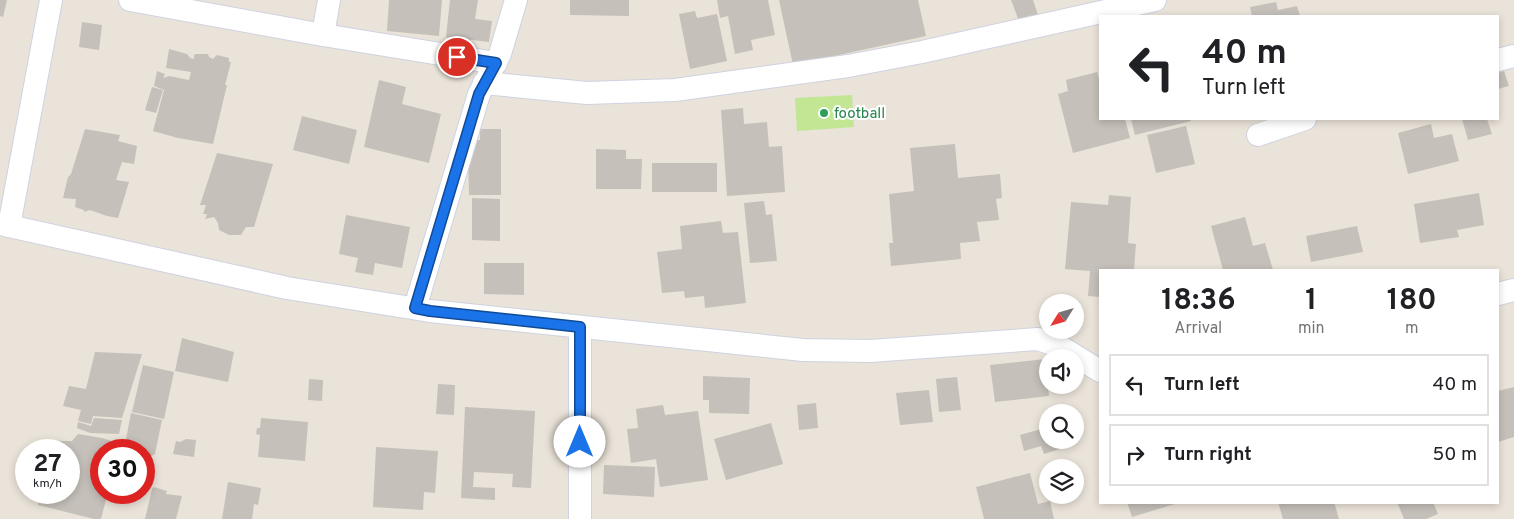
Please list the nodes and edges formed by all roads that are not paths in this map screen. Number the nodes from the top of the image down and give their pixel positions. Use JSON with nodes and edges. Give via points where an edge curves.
{"nodes":[{"id":1,"x":51,"y":0,"type":"edge"},
{"id":2,"x":130,"y":0,"type":"edge"},
{"id":3,"x":329,"y":0,"type":"edge"},
{"id":4,"x":516,"y":0,"type":"edge"},
{"id":5,"x":1156,"y":0,"type":"edge"},
{"id":6,"x":323,"y":35,"type":"junction"},
{"id":7,"x":1514,"y":56,"type":"edge"},
{"id":8,"x":1499,"y":60,"type":"edge"},
{"id":9,"x":496,"y":63,"type":"junction"},
{"id":10,"x":484,"y":83,"type":"junction"},
{"id":11,"x":1302,"y":120,"type":"edge"},
{"id":12,"x":1258,"y":135,"type":"dead end"},
{"id":13,"x":5,"y":225,"type":"edge"},
{"id":14,"x":1514,"y":290,"type":"edge"},
{"id":15,"x":1499,"y":294,"type":"edge"},
{"id":16,"x":415,"y":308,"type":"junction"},
{"id":17,"x":580,"y":327,"type":"junction"},
{"id":18,"x":1099,"y":370,"type":"edge"},
{"id":19,"x":580,"y":519,"type":"edge"}],
"edges":[{"from":1,"to":13,"type":"street"},
{"from":2,"to":6,"type":"street"},
{"from":3,"to":6,"type":"street"},
{"from":4,"to":9,"type":"street"},
{"from":5,"to":10,"type":"street","via":[[848,66],[675,90],[587,92]]},
{"from":6,"to":9,"type":"street"},
{"from":7,"to":8,"type":"street"},
{"from":9,"to":10,"type":"street"},
{"from":10,"to":16,"type":"street"},
{"from":11,"to":12,"type":"street"},
{"from":13,"to":16,"type":"street","via":[[287,288]]},
{"from":14,"to":15,"type":"street"},
{"from":16,"to":17,"type":"street"},
{"from":17,"to":18,"type":"street","via":[[822,350],[870,351],[1038,339],[1061,347]]},
{"from":17,"to":19,"type":"street"}]}
